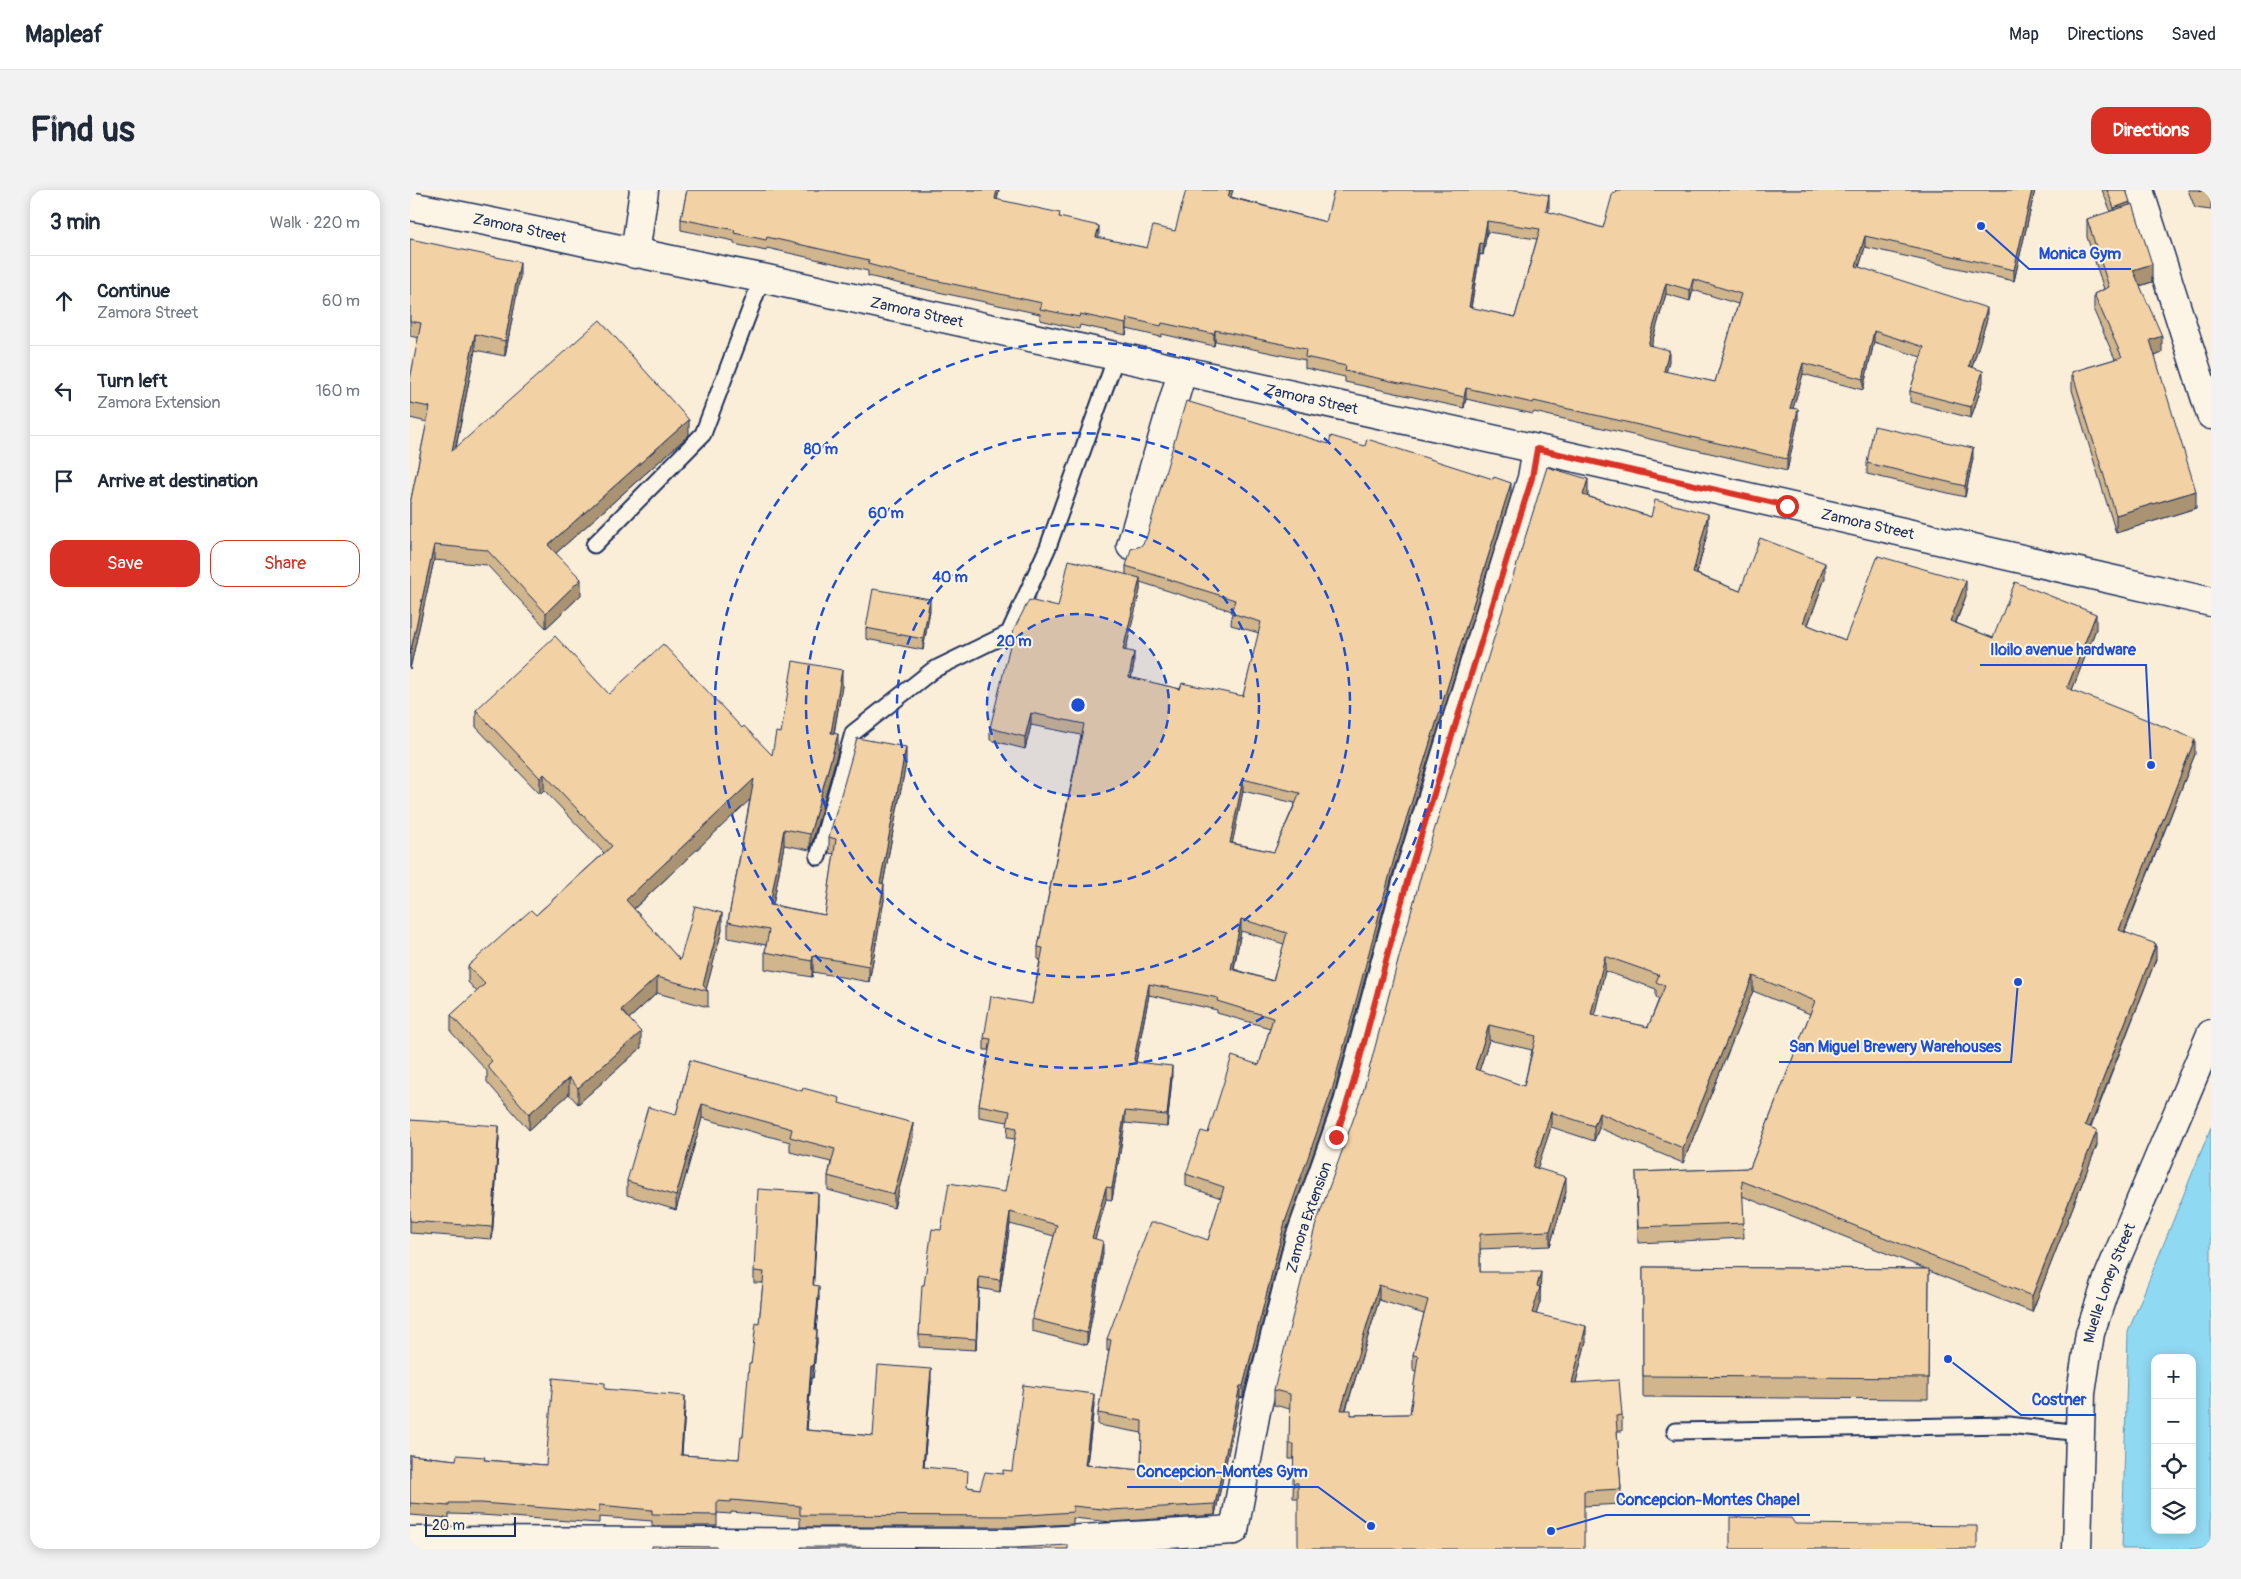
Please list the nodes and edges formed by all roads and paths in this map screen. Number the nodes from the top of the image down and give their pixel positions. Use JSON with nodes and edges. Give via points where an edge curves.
{"nodes":[{"id":1,"x":644,"y":190,"type":"edge"},
{"id":2,"x":2139,"y":190,"type":"edge"},
{"id":3,"x":410,"y":206,"type":"edge"},
{"id":4,"x":635,"y":254,"type":"junction"},
{"id":5,"x":762,"y":278,"type":"junction"},
{"id":6,"x":1116,"y":357,"type":"junction"},
{"id":7,"x":1182,"y":372,"type":"junction"},
{"id":8,"x":2211,"y":415,"type":"edge"},
{"id":9,"x":1537,"y":449,"type":"junction"},
{"id":10,"x":594,"y":546,"type":"dead end"},
{"id":11,"x":1130,"y":546,"type":"dead end"},
{"id":12,"x":2211,"y":602,"type":"edge"},
{"id":13,"x":818,"y":857,"type":"dead end"},
{"id":14,"x":2211,"y":1034,"type":"edge"},
{"id":15,"x":1675,"y":1431,"type":"dead end"},
{"id":16,"x":2080,"y":1434,"type":"junction"},
{"id":17,"x":1237,"y":1540,"type":"edge"},
{"id":18,"x":410,"y":1542,"type":"edge"},
{"id":19,"x":1014,"y":1546,"type":"edge"},
{"id":20,"x":2077,"y":1549,"type":"edge"}],
"edges":[{"from":1,"to":4,"type":"street"},
{"from":2,"to":8,"type":"street"},
{"from":3,"to":4,"type":"street","name":"Zamora Street","via":[[547,232]]},
{"from":4,"to":5,"type":"street","name":"Zamora Street"},
{"from":5,"to":6,"type":"street","name":"Zamora Street"},
{"from":5,"to":10,"type":"lane","via":[[703,434]]},
{"from":6,"to":7,"type":"street","name":"Zamora Street"},
{"from":6,"to":13,"type":"lane","via":[[1048,547],[1009,633],[933,670],[853,733]]},
{"from":7,"to":9,"type":"street","name":"Zamora Street"},
{"from":7,"to":11,"type":"street"},
{"from":9,"to":12,"type":"street","name":"Zamora Street"},
{"from":9,"to":17,"type":"street","name":"Zamora Extension","via":[[1532,478],[1410,871],[1348,1103],[1300,1238],[1256,1412]]},
{"from":14,"to":16,"type":"street","name":"Muelle Loney Street","via":[[2109,1276],[2090,1333],[2081,1393]]},
{"from":15,"to":16,"type":"lane","via":[[2009,1425]]},
{"from":16,"to":20,"type":"street","name":"Muelle Loney Street"},
{"from":17,"to":19,"type":"street"},
{"from":18,"to":19,"type":"street"}]}
